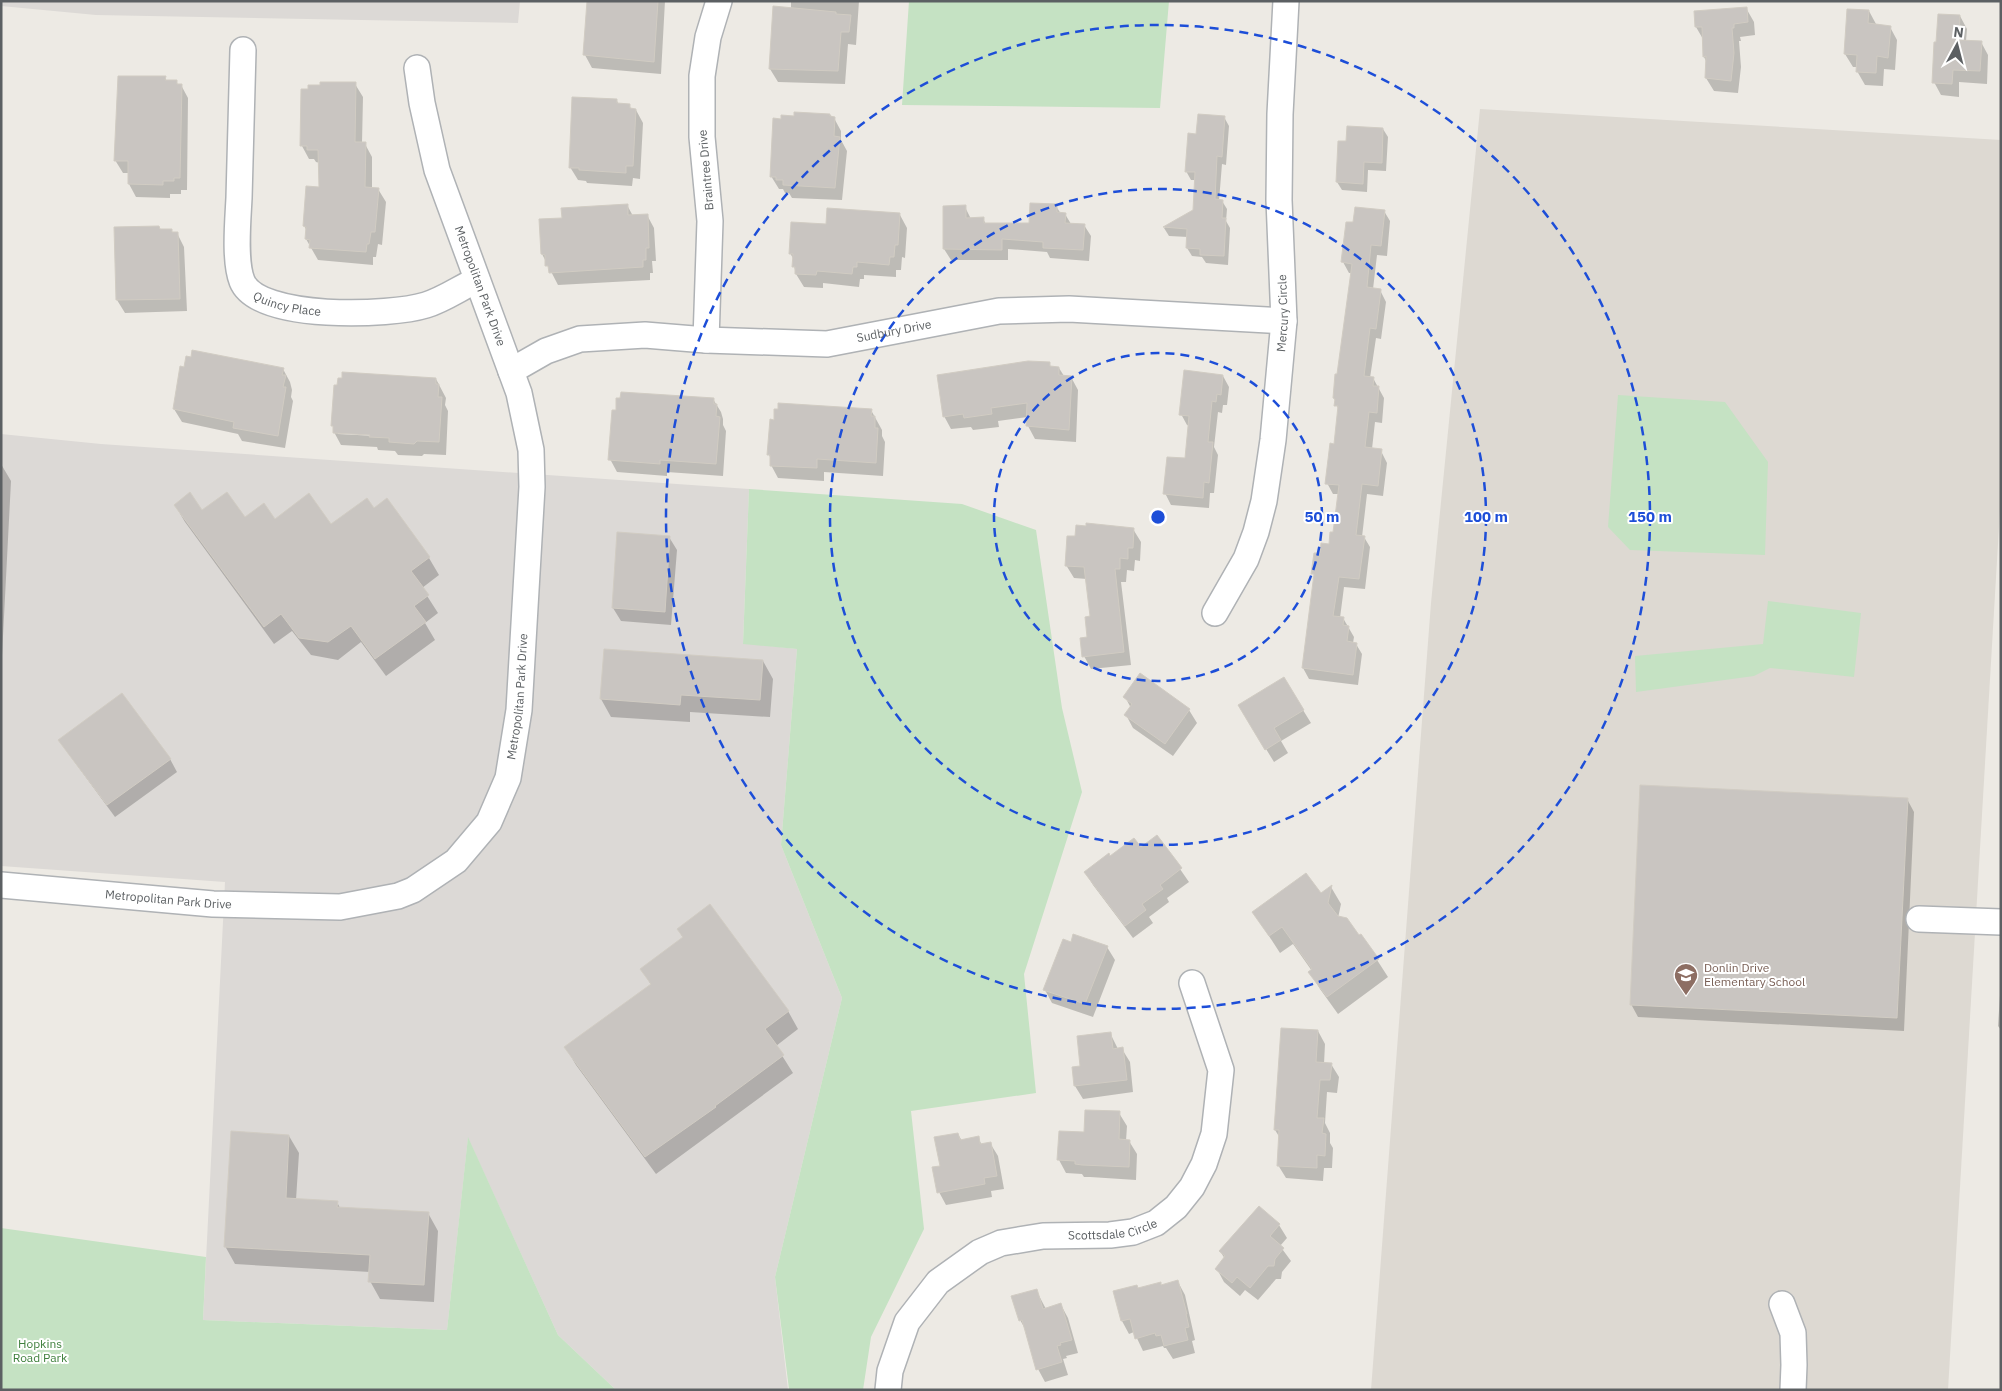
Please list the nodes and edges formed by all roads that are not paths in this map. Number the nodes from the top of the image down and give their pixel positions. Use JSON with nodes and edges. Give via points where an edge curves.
{"nodes":[{"id":1,"x":719,"y":1,"type":"edge"},
{"id":2,"x":1286,"y":1,"type":"edge"},
{"id":3,"x":243,"y":50,"type":"dead end"},
{"id":4,"x":417,"y":68,"type":"dead end"},
{"id":5,"x":477,"y":280,"type":"junction"},
{"id":6,"x":1284,"y":321,"type":"junction"},
{"id":7,"x":706,"y":340,"type":"junction"},
{"id":8,"x":511,"y":371,"type":"junction"},
{"id":9,"x":1215,"y":613,"type":"dead end"},
{"id":10,"x":1,"y":885,"type":"edge"},
{"id":11,"x":1919,"y":919,"type":"dead end"},
{"id":12,"x":2001,"y":922,"type":"edge"},
{"id":13,"x":1192,"y":983,"type":"dead end"},
{"id":14,"x":1782,"y":1304,"type":"dead end"},
{"id":15,"x":888,"y":1390,"type":"edge"},
{"id":16,"x":1793,"y":1390,"type":"edge"}],
"edges":[{"from":1,"to":7,"type":"street","name":"Braintree Drive","via":[[708,37],[702,76],[702,137],[710,221]]},
{"from":2,"to":6,"type":"street","name":"Mercury Circle","via":[[1279,200]]},
{"from":3,"to":5,"type":"street","name":"Quincy Place","via":[[237,245],[247,290],[265,300],[296,309],[346,314],[427,305]]},
{"from":4,"to":5,"type":"street","name":"Metropolitan Park Drive","via":[[438,170]]},
{"from":5,"to":8,"type":"street","name":"Metropolitan Park Drive"},
{"from":6,"to":7,"type":"street","name":"Sudbury Drive","via":[[1070,310],[999,311],[827,344]]},
{"from":6,"to":9,"type":"street","name":"Mercury Circle","via":[[1264,501],[1246,559]]},
{"from":7,"to":8,"type":"street","name":"Sudbury Drive","via":[[645,335],[580,338],[546,351]]},
{"from":8,"to":10,"type":"street","name":"Metropolitan Park Drive","via":[[531,450],[519,710],[508,778],[489,822],[456,861],[413,890],[398,896],[340,907],[213,904]]},
{"from":11,"to":12,"type":"street"},
{"from":13,"to":15,"type":"street","name":"Scottsdale Circle","via":[[1221,1070],[1214,1134],[1192,1187],[1176,1207],[1156,1223],[1133,1232],[1042,1236],[1001,1243],[980,1252],[938,1282],[907,1322],[890,1371]]},
{"from":14,"to":16,"type":"street","via":[[1793,1333]]}]}
